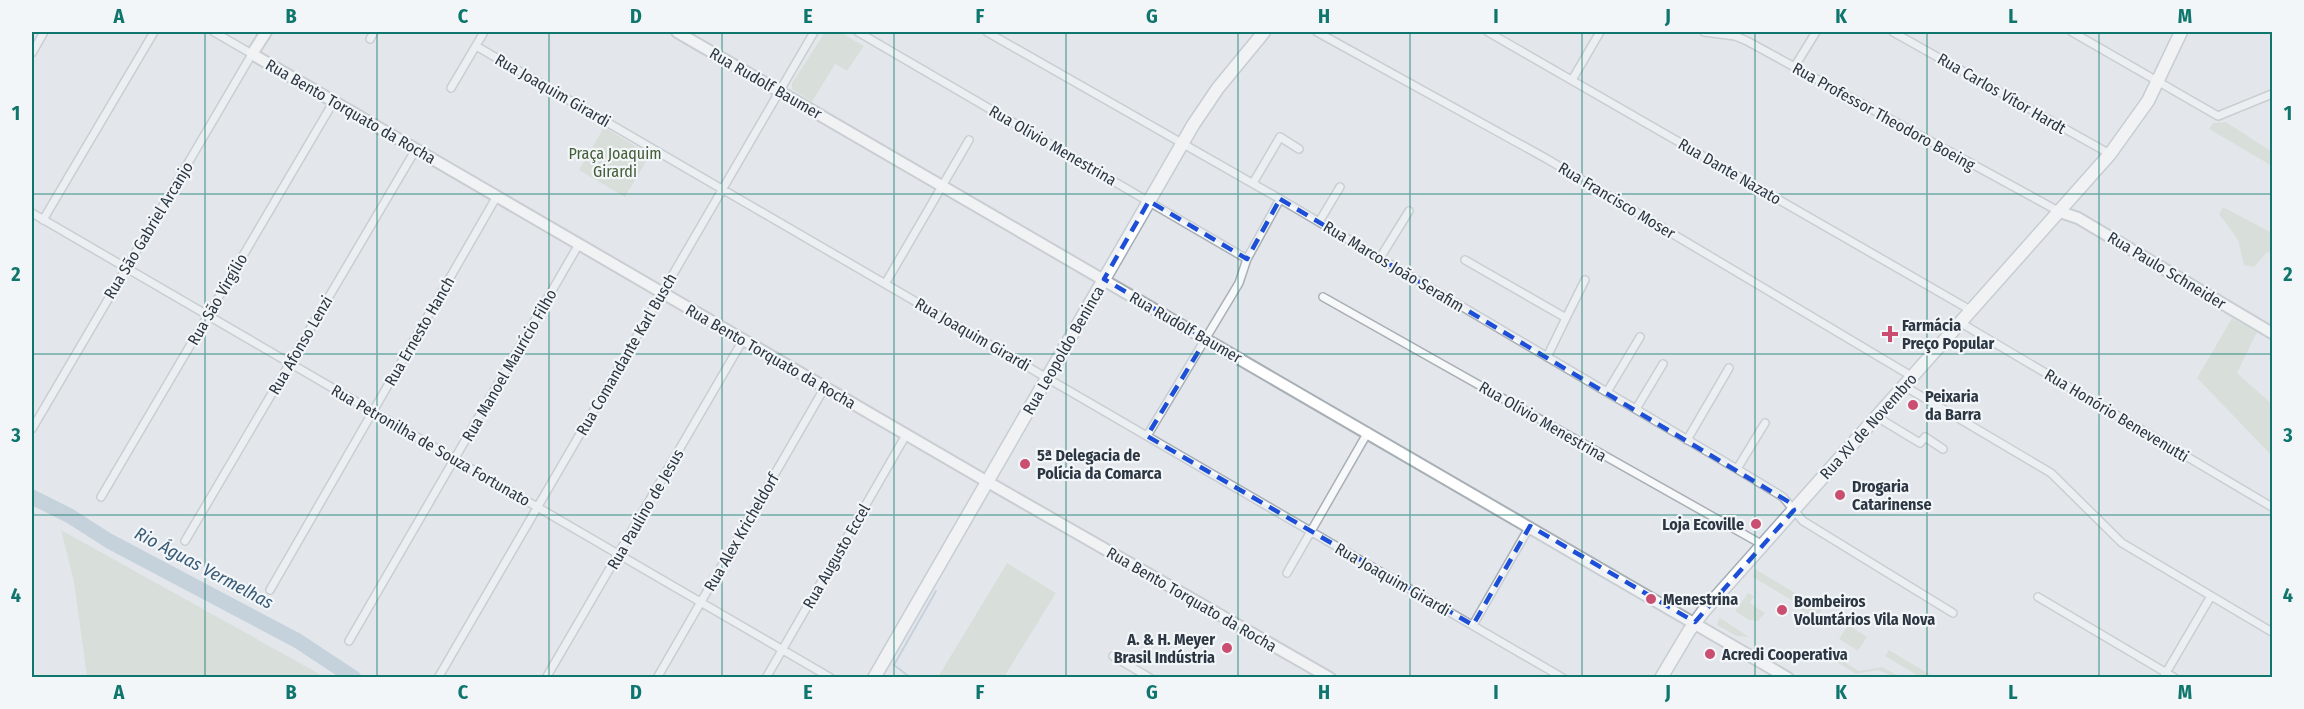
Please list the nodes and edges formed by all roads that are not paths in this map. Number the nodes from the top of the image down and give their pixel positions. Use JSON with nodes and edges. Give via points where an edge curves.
{"nodes":[{"id":1,"x":44,"y":32,"type":"edge"},
{"id":2,"x":154,"y":32,"type":"edge"},
{"id":3,"x":214,"y":32,"type":"edge"},
{"id":4,"x":266,"y":32,"type":"edge"},
{"id":5,"x":374,"y":32,"type":"edge"},
{"id":6,"x":484,"y":32,"type":"edge"},
{"id":7,"x":677,"y":32,"type":"edge"},
{"id":8,"x":814,"y":32,"type":"edge"},
{"id":9,"x":858,"y":32,"type":"edge"},
{"id":10,"x":987,"y":32,"type":"edge"},
{"id":11,"x":1264,"y":32,"type":"edge"},
{"id":12,"x":1317,"y":32,"type":"edge"},
{"id":13,"x":1488,"y":32,"type":"edge"},
{"id":14,"x":1600,"y":32,"type":"edge"},
{"id":15,"x":1704,"y":32,"type":"edge"},
{"id":16,"x":1815,"y":32,"type":"edge"},
{"id":17,"x":1893,"y":32,"type":"edge"},
{"id":18,"x":2072,"y":32,"type":"edge"},
{"id":19,"x":2181,"y":32,"type":"edge"},
{"id":20,"x":370,"y":39,"type":"dead end"},
{"id":21,"x":476,"y":46,"type":"junction"},
{"id":22,"x":32,"y":53,"type":"edge"},
{"id":23,"x":252,"y":54,"type":"junction"},
{"id":24,"x":1795,"y":66,"type":"junction"},
{"id":25,"x":1572,"y":80,"type":"junction"},
{"id":26,"x":2159,"y":81,"type":"junction"},
{"id":27,"x":451,"y":88,"type":"dead end"},
{"id":28,"x":780,"y":91,"type":"junction"},
{"id":29,"x":2272,"y":94,"type":"edge"},
{"id":30,"x":333,"y":101,"type":"junction"},
{"id":31,"x":969,"y":140,"type":"dead end"},
{"id":32,"x":1183,"y":143,"type":"junction"},
{"id":33,"x":416,"y":149,"type":"junction"},
{"id":34,"x":1299,"y":149,"type":"dead end"},
{"id":35,"x":2110,"y":154,"type":"junction"},
{"id":36,"x":1253,"y":183,"type":"junction"},
{"id":37,"x":942,"y":185,"type":"junction"},
{"id":38,"x":1340,"y":187,"type":"dead end"},
{"id":39,"x":723,"y":189,"type":"junction"},
{"id":40,"x":497,"y":196,"type":"junction"},
{"id":41,"x":1280,"y":199,"type":"junction"},
{"id":42,"x":1149,"y":201,"type":"junction"},
{"id":43,"x":1408,"y":211,"type":"dead end"},
{"id":44,"x":2060,"y":212,"type":"junction"},
{"id":45,"x":32,"y":213,"type":"edge"},
{"id":46,"x":43,"y":220,"type":"junction"},
{"id":47,"x":1319,"y":222,"type":"junction"},
{"id":48,"x":579,"y":244,"type":"junction"},
{"id":49,"x":1380,"y":258,"type":"junction"},
{"id":50,"x":1247,"y":259,"type":"junction"},
{"id":51,"x":1465,"y":260,"type":"dead end"},
{"id":52,"x":126,"y":268,"type":"junction"},
{"id":53,"x":1104,"y":279,"type":"junction"},
{"id":54,"x":1585,"y":280,"type":"dead end"},
{"id":55,"x":885,"y":284,"type":"junction"},
{"id":56,"x":662,"y":292,"type":"junction"},
{"id":57,"x":1323,"y":297,"type":"dead end"},
{"id":58,"x":1972,"y":311,"type":"junction"},
{"id":59,"x":208,"y":315,"type":"junction"},
{"id":60,"x":1566,"y":318,"type":"junction"},
{"id":61,"x":1961,"y":322,"type":"junction"},
{"id":62,"x":2272,"y":333,"type":"edge"},
{"id":63,"x":1640,"y":338,"type":"dead end"},
{"id":64,"x":1206,"y":339,"type":"junction"},
{"id":65,"x":743,"y":340,"type":"junction"},
{"id":66,"x":1547,"y":357,"type":"junction"},
{"id":67,"x":290,"y":363,"type":"junction"},
{"id":68,"x":1663,"y":364,"type":"dead end"},
{"id":69,"x":1729,"y":368,"type":"dead end"},
{"id":70,"x":1047,"y":377,"type":"junction"},
{"id":71,"x":1909,"y":381,"type":"junction"},
{"id":72,"x":825,"y":387,"type":"junction"},
{"id":73,"x":1607,"y":392,"type":"junction"},
{"id":74,"x":1636,"y":409,"type":"junction"},
{"id":75,"x":373,"y":411,"type":"junction"},
{"id":76,"x":1877,"y":417,"type":"junction"},
{"id":77,"x":1765,"y":423,"type":"dead end"},
{"id":78,"x":32,"y":429,"type":"edge"},
{"id":79,"x":1368,"y":432,"type":"junction"},
{"id":80,"x":906,"y":435,"type":"junction"},
{"id":81,"x":1148,"y":436,"type":"junction"},
{"id":82,"x":1688,"y":440,"type":"junction"},
{"id":83,"x":1942,"y":448,"type":"dead end"},
{"id":84,"x":454,"y":459,"type":"junction"},
{"id":85,"x":1737,"y":469,"type":"junction"},
{"id":86,"x":986,"y":481,"type":"junction"},
{"id":87,"x":101,"y":497,"type":"dead end"},
{"id":88,"x":537,"y":507,"type":"junction"},
{"id":89,"x":2272,"y":507,"type":"edge"},
{"id":90,"x":1794,"y":510,"type":"junction"},
{"id":91,"x":1530,"y":526,"type":"junction"},
{"id":92,"x":1311,"y":531,"type":"junction"},
{"id":93,"x":185,"y":541,"type":"dead end"},
{"id":94,"x":1762,"y":545,"type":"junction"},
{"id":95,"x":618,"y":554,"type":"junction"},
{"id":96,"x":1287,"y":573,"type":"dead end"},
{"id":97,"x":270,"y":590,"type":"dead end"},
{"id":98,"x":2211,"y":596,"type":"junction"},
{"id":99,"x":2038,"y":597,"type":"dead end"},
{"id":100,"x":700,"y":602,"type":"junction"},
{"id":101,"x":1953,"y":613,"type":"dead end"},
{"id":102,"x":1695,"y":622,"type":"junction"},
{"id":103,"x":1473,"y":625,"type":"junction"},
{"id":104,"x":2272,"y":632,"type":"edge"},
{"id":105,"x":349,"y":641,"type":"dead end"},
{"id":106,"x":783,"y":649,"type":"junction"},
{"id":107,"x":1113,"y":656,"type":"dead end"},
{"id":108,"x":2164,"y":675,"type":"edge"},
{"id":109,"x":438,"y":678,"type":"edge"},
{"id":110,"x":546,"y":678,"type":"edge"},
{"id":111,"x":657,"y":678,"type":"edge"},
{"id":112,"x":766,"y":678,"type":"edge"},
{"id":113,"x":831,"y":678,"type":"edge"},
{"id":114,"x":874,"y":678,"type":"edge"},
{"id":115,"x":1150,"y":678,"type":"edge"},
{"id":116,"x":1330,"y":678,"type":"edge"},
{"id":117,"x":1563,"y":678,"type":"edge"},
{"id":118,"x":1661,"y":678,"type":"edge"},
{"id":119,"x":1788,"y":678,"type":"edge"},
{"id":120,"x":2175,"y":678,"type":"edge"}],
"edges":[{"from":1,"to":22,"type":"street"},
{"from":2,"to":46,"type":"street"},
{"from":3,"to":23,"type":"street","name":"Rua Bento Torquato da Rocha"},
{"from":4,"to":23,"type":"street","name":"Rua São Gabriel Arcanjo"},
{"from":5,"to":20,"type":"street"},
{"from":6,"to":21,"type":"street"},
{"from":7,"to":28,"type":"street","name":"Rua Rudolf Baumer"},
{"from":8,"to":28,"type":"street","name":"Rua Comandante Karl Busch"},
{"from":9,"to":42,"type":"street","name":"Rua Olívio Menestrina"},
{"from":10,"to":32,"type":"street","name":"Rua Marcos João Serafim"},
{"from":11,"to":32,"type":"main road","name":"Rua Leopoldo Beninca","via":[[1218,88]]},
{"from":12,"to":71,"type":"street","name":"Rua Francisco Moser","via":[[1547,159]]},
{"from":13,"to":25,"type":"street","name":"Rua Dante Nazato"},
{"from":14,"to":25,"type":"street"},
{"from":15,"to":24,"type":"street","name":"Rua Professor Theodoro Boeing","via":[[1741,38]]},
{"from":16,"to":24,"type":"street"},
{"from":17,"to":35,"type":"street","name":"Rua Carlos Vítor Hardt"},
{"from":18,"to":26,"type":"street"},
{"from":19,"to":26,"type":"main road","name":"Rua XV de Novembro"},
{"from":21,"to":27,"type":"street"},
{"from":21,"to":39,"type":"street","name":"Rua Joaquim Girardi"},
{"from":23,"to":30,"type":"street","name":"Rua Bento Torquato da Rocha"},
{"from":23,"to":52,"type":"street","name":"Rua São Gabriel Arcanjo"},
{"from":24,"to":44,"type":"street","name":"Rua Professor Theodoro Boeing"},
{"from":25,"to":58,"type":"street","name":"Rua Dante Nazato"},
{"from":26,"to":29,"type":"street","via":[[2218,116]]},
{"from":26,"to":35,"type":"main road","name":"Rua XV de Novembro"},
{"from":28,"to":37,"type":"street","name":"Rua Rudolf Baumer"},
{"from":28,"to":39,"type":"street","name":"Rua Comandante Karl Busch"},
{"from":30,"to":33,"type":"street","name":"Rua Bento Torquato da Rocha"},
{"from":30,"to":59,"type":"street","name":"Rua São Virgílio"},
{"from":31,"to":37,"type":"street"},
{"from":32,"to":36,"type":"street","name":"Rua Marcos João Serafim"},
{"from":32,"to":42,"type":"main road","name":"Rua Leopoldo Beninca"},
{"from":33,"to":40,"type":"street","name":"Rua Bento Torquato da Rocha"},
{"from":33,"to":67,"type":"street","name":"Rua Afonso Lenzi"},
{"from":34,"to":36,"type":"street","via":[[1280,137]]},
{"from":35,"to":44,"type":"main road","name":"Rua XV de Novembro"},
{"from":36,"to":41,"type":"street","name":"Rua Marcos João Serafim"},
{"from":37,"to":53,"type":"street","name":"Rua Rudolf Baumer"},
{"from":37,"to":55,"type":"street"},
{"from":38,"to":47,"type":"street"},
{"from":39,"to":55,"type":"street","name":"Rua Joaquim Girardi"},
{"from":39,"to":56,"type":"street","name":"Rua Comandante Karl Busch"},
{"from":40,"to":48,"type":"street","name":"Rua Bento Torquato da Rocha"},
{"from":40,"to":75,"type":"street","name":"Rua Ernesto Hanch"},
{"from":41,"to":47,"type":"street","name":"Rua Marcos João Serafim"},
{"from":41,"to":50,"type":"street"},
{"from":42,"to":50,"type":"street","name":"Rua Olívio Menestrina"},
{"from":42,"to":53,"type":"main road","name":"Rua Leopoldo Beninca"},
{"from":43,"to":49,"type":"street"},
{"from":44,"to":58,"type":"main road","name":"Rua XV de Novembro"},
{"from":44,"to":62,"type":"street","name":"Rua Paulo Schneider","via":[[2078,218]]},
{"from":45,"to":46,"type":"street","name":"Rua Petronilha de Souza Fortunato"},
{"from":46,"to":52,"type":"street","name":"Rua Petronilha de Souza Fortunato"},
{"from":47,"to":49,"type":"street","name":"Rua Marcos João Serafim"},
{"from":48,"to":56,"type":"street","name":"Rua Bento Torquato da Rocha"},
{"from":48,"to":84,"type":"street","name":"Rua Manoel Maurício Filho"},
{"from":49,"to":66,"type":"street","name":"Rua Marcos João Serafim"},
{"from":50,"to":64,"type":"street","via":[[1239,283]]},
{"from":51,"to":60,"type":"street"},
{"from":52,"to":59,"type":"street","name":"Rua Petronilha de Souza Fortunato"},
{"from":52,"to":78,"type":"street","name":"Rua São Gabriel Arcanjo"},
{"from":53,"to":64,"type":"street","name":"Rua Rudolf Baumer"},
{"from":53,"to":70,"type":"main road","name":"Rua Leopoldo Beninca"},
{"from":54,"to":60,"type":"street"},
{"from":55,"to":70,"type":"street","name":"Rua Joaquim Girardi"},
{"from":56,"to":65,"type":"street","name":"Rua Bento Torquato da Rocha"},
{"from":56,"to":88,"type":"street","name":"Rua Comandante Karl Busch"},
{"from":57,"to":94,"type":"street","name":"Rua Olívio Menestrina"},
{"from":58,"to":61,"type":"main road","name":"Rua XV de Novembro"},
{"from":59,"to":67,"type":"street","name":"Rua Petronilha de Souza Fortunato"},
{"from":59,"to":87,"type":"street","name":"Rua São Virgílio"},
{"from":60,"to":66,"type":"street"},
{"from":61,"to":71,"type":"main road","name":"Rua XV de Novembro"},
{"from":61,"to":89,"type":"street","name":"Rua Honório Benevenutti"},
{"from":63,"to":73,"type":"street"},
{"from":64,"to":79,"type":"street","name":"Rua Rudolf Baumer"},
{"from":64,"to":81,"type":"street"},
{"from":65,"to":72,"type":"street","name":"Rua Bento Torquato da Rocha"},
{"from":65,"to":95,"type":"street","name":"Rua Paulino de Jesus"},
{"from":66,"to":73,"type":"street","name":"Rua Marcos João Serafim"},
{"from":67,"to":75,"type":"street","name":"Rua Petronilha de Souza Fortunato"},
{"from":67,"to":93,"type":"street","name":"Rua Afonso Lenzi"},
{"from":68,"to":74,"type":"street"},
{"from":69,"to":82,"type":"street"},
{"from":70,"to":81,"type":"street","name":"Rua Joaquim Girardi"},
{"from":70,"to":86,"type":"main road","name":"Rua Leopoldo Beninca"},
{"from":71,"to":76,"type":"main road","name":"Rua XV de Novembro"},
{"from":71,"to":98,"type":"street","name":"Rua Francisco Moser","via":[[2051,473],[2122,543]]},
{"from":72,"to":80,"type":"street","name":"Rua Bento Torquato da Rocha"},
{"from":72,"to":100,"type":"street","name":"Rua Alex Kricheldorf"},
{"from":73,"to":74,"type":"street","name":"Rua Marcos João Serafim"},
{"from":74,"to":82,"type":"street","name":"Rua Marcos João Serafim"},
{"from":75,"to":84,"type":"street","name":"Rua Petronilha de Souza Fortunato"},
{"from":75,"to":97,"type":"street","name":"Rua Ernesto Hanch"},
{"from":76,"to":83,"type":"street","via":[[1920,443],[1925,436]]},
{"from":76,"to":90,"type":"main road","name":"Rua XV de Novembro"},
{"from":77,"to":85,"type":"street"},
{"from":79,"to":91,"type":"street","name":"Rua Rudolf Baumer"},
{"from":79,"to":92,"type":"street"},
{"from":80,"to":86,"type":"street","name":"Rua Bento Torquato da Rocha"},
{"from":80,"to":106,"type":"street","name":"Rua Augusto Eccel"},
{"from":81,"to":92,"type":"street","name":"Rua Joaquim Girardi"},
{"from":82,"to":85,"type":"street","name":"Rua Marcos João Serafim"},
{"from":84,"to":88,"type":"street","name":"Rua Petronilha de Souza Fortunato"},
{"from":84,"to":105,"type":"street","name":"Rua Manoel Maurício Filho"},
{"from":85,"to":90,"type":"street","name":"Rua Marcos João Serafim","via":[[1783,497]]},
{"from":86,"to":114,"type":"main road","name":"Rua Leopoldo Beninca"},
{"from":86,"to":116,"type":"street","name":"Rua Bento Torquato da Rocha"},
{"from":88,"to":95,"type":"street","name":"Rua Petronilha de Souza Fortunato"},
{"from":88,"to":109,"type":"street","name":"Rua Comandante Karl Busch"},
{"from":90,"to":94,"type":"main road","name":"Rua XV de Novembro"},
{"from":90,"to":101,"type":"street","name":"Rua Marcos João Serafim","via":[[1803,520]]},
{"from":91,"to":102,"type":"street","name":"Rua Rudolf Baumer"},
{"from":91,"to":103,"type":"street"},
{"from":92,"to":96,"type":"street"},
{"from":92,"to":103,"type":"street","name":"Rua Joaquim Girardi"},
{"from":94,"to":102,"type":"main road","name":"Rua XV de Novembro"},
{"from":95,"to":100,"type":"street","name":"Rua Petronilha de Souza Fortunato"},
{"from":95,"to":110,"type":"street","name":"Rua Paulino de Jesus"},
{"from":98,"to":104,"type":"street","name":"Rua Francisco Moser"},
{"from":98,"to":108,"type":"street"},
{"from":99,"to":108,"type":"street"},
{"from":100,"to":106,"type":"street","name":"Rua Petronilha de Souza Fortunato"},
{"from":100,"to":111,"type":"street","name":"Rua Alex Kricheldorf"},
{"from":102,"to":118,"type":"main road","name":"Rua XV de Novembro"},
{"from":102,"to":119,"type":"street","name":"Rua Rudolf Baumer"},
{"from":103,"to":117,"type":"street","name":"Rua Joaquim Girardi"},
{"from":106,"to":112,"type":"street","name":"Rua Augusto Eccel"},
{"from":106,"to":113,"type":"street","name":"Rua Petronilha de Souza Fortunato"},
{"from":107,"to":115,"type":"street"},
{"from":108,"to":120,"type":"street"}]}
